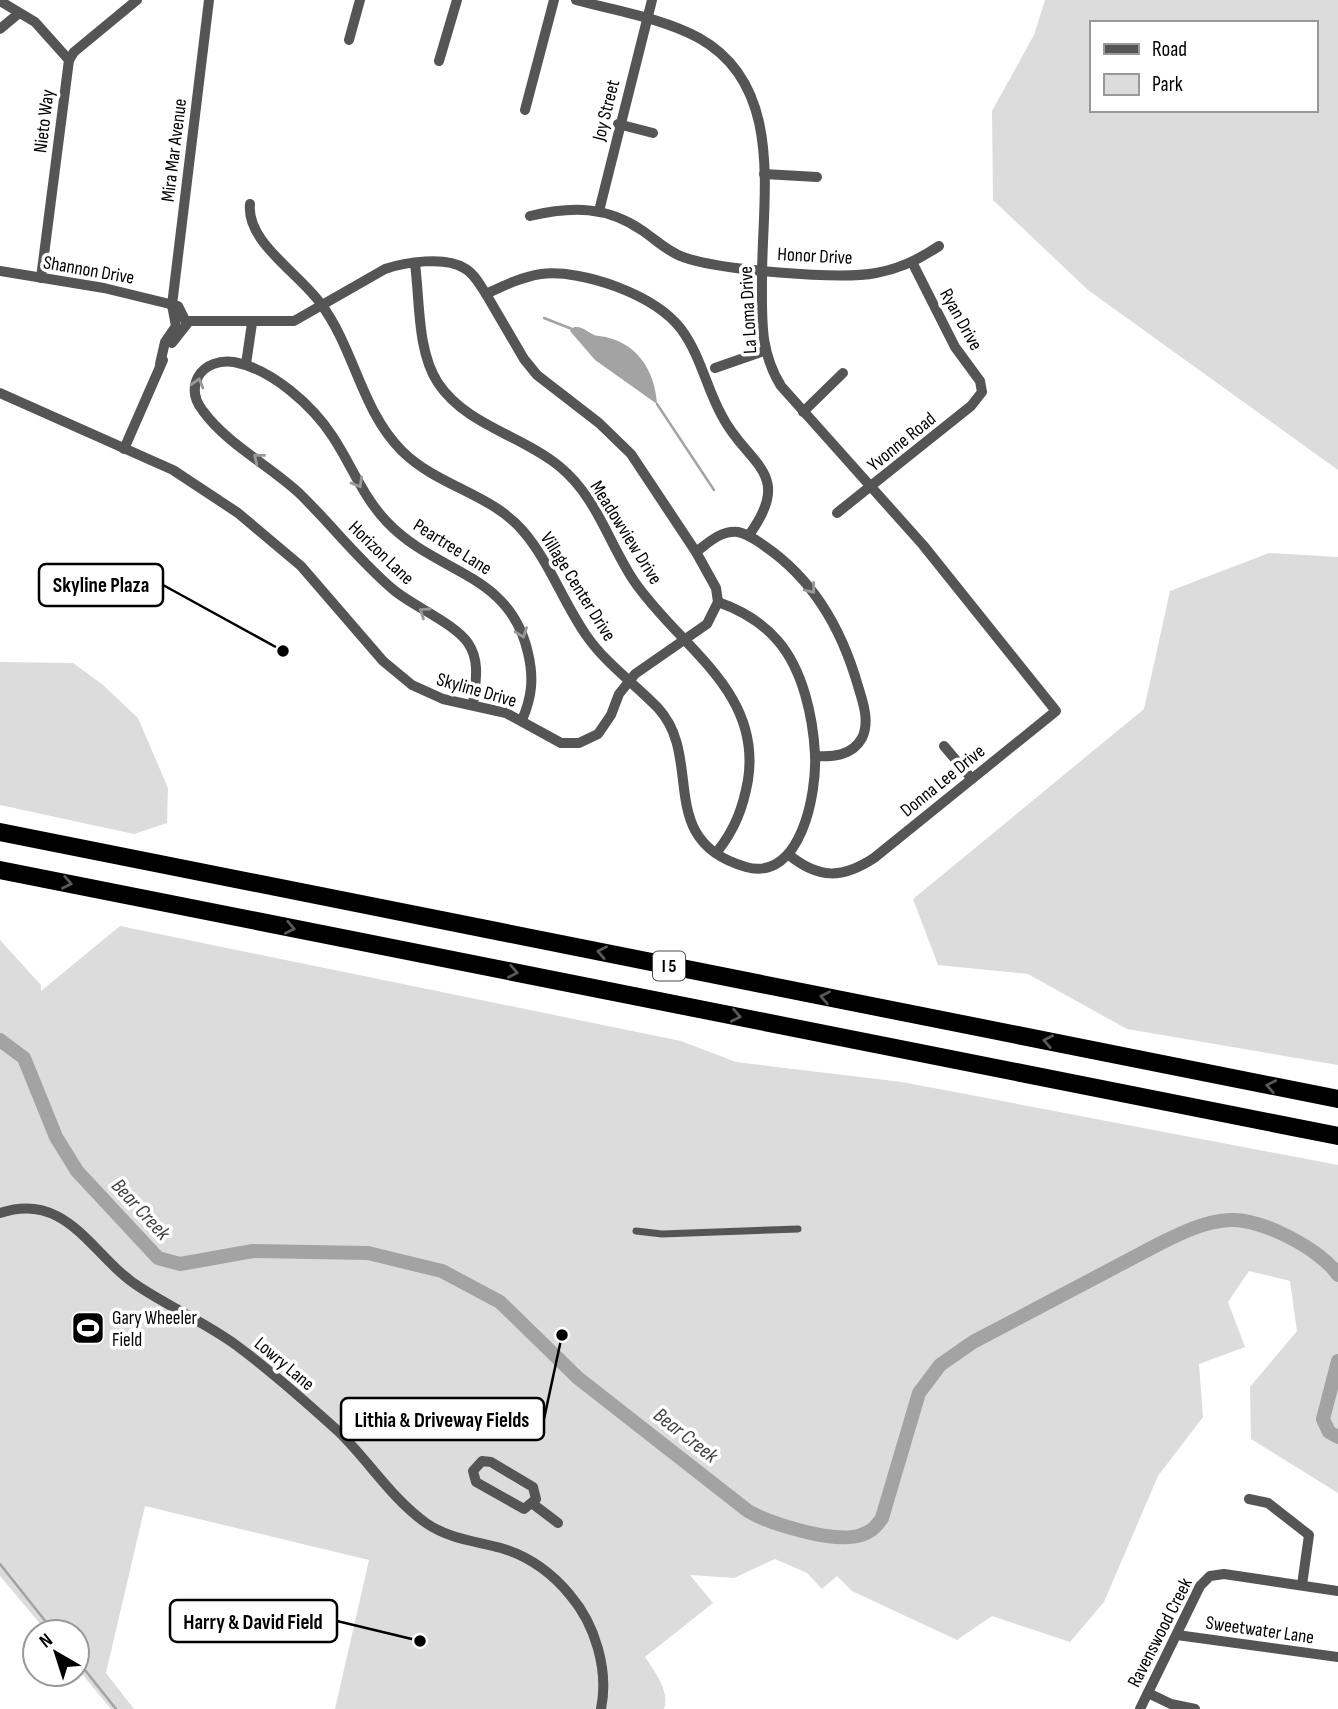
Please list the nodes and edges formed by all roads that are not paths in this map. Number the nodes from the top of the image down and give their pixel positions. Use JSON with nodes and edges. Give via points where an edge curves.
{"nodes":[{"id":1,"x":137,"y":0,"type":"edge"},
{"id":2,"x":208,"y":0,"type":"edge"},
{"id":3,"x":457,"y":0,"type":"edge"},
{"id":4,"x":554,"y":0,"type":"edge"},
{"id":5,"x":576,"y":0,"type":"edge"},
{"id":6,"x":652,"y":0,"type":"edge"},
{"id":7,"x":0,"y":1,"type":"edge"},
{"id":8,"x":356,"y":1,"type":"edge"},
{"id":9,"x":18,"y":14,"type":"junction"},
{"id":10,"x":647,"y":19,"type":"junction"},
{"id":11,"x":0,"y":29,"type":"edge"},
{"id":12,"x":349,"y":40,"type":"dead end"},
{"id":13,"x":69,"y":60,"type":"junction"},
{"id":14,"x":439,"y":61,"type":"dead end"},
{"id":15,"x":525,"y":110,"type":"dead end"},
{"id":16,"x":618,"y":124,"type":"junction"},
{"id":17,"x":653,"y":133,"type":"dead end"},
{"id":18,"x":764,"y":174,"type":"junction"},
{"id":19,"x":817,"y":177,"type":"dead end"},
{"id":20,"x":250,"y":204,"type":"dead end"},
{"id":21,"x":599,"y":211,"type":"junction"},
{"id":22,"x":530,"y":216,"type":"dead end"},
{"id":23,"x":939,"y":246,"type":"dead end"},
{"id":24,"x":912,"y":262,"type":"junction"},
{"id":25,"x":415,"y":264,"type":"junction"},
{"id":26,"x":762,"y":270,"type":"junction"},
{"id":27,"x":0,"y":271,"type":"edge"},
{"id":28,"x":41,"y":278,"type":"junction"},
{"id":29,"x":486,"y":294,"type":"junction"},
{"id":30,"x":322,"y":304,"type":"junction"},
{"id":31,"x":172,"y":305,"type":"junction"},
{"id":32,"x":188,"y":321,"type":"junction"},
{"id":33,"x":252,"y":323,"type":"junction"},
{"id":34,"x":764,"y":351,"type":"junction"},
{"id":35,"x":160,"y":364,"type":"junction"},
{"id":36,"x":246,"y":364,"type":"junction"},
{"id":37,"x":715,"y":368,"type":"dead end"},
{"id":38,"x":843,"y":373,"type":"dead end"},
{"id":39,"x":982,"y":392,"type":"joint"},
{"id":40,"x":0,"y":393,"type":"edge"},
{"id":41,"x":803,"y":412,"type":"junction"},
{"id":42,"x":124,"y":449,"type":"junction"},
{"id":43,"x":871,"y":488,"type":"junction"},
{"id":44,"x":837,"y":513,"type":"dead end"},
{"id":45,"x":749,"y":536,"type":"junction"},
{"id":46,"x":696,"y":552,"type":"junction"},
{"id":47,"x":718,"y":602,"type":"junction"},
{"id":48,"x":684,"y":641,"type":"junction"},
{"id":49,"x":628,"y":681,"type":"junction"},
{"id":50,"x":473,"y":705,"type":"junction"},
{"id":51,"x":1056,"y":711,"type":"joint"},
{"id":52,"x":522,"y":720,"type":"junction"},
{"id":53,"x":944,"y":746,"type":"dead end"},
{"id":54,"x":815,"y":757,"type":"junction"},
{"id":55,"x":972,"y":779,"type":"junction"},
{"id":56,"x":0,"y":832,"type":"edge"},
{"id":57,"x":718,"y":852,"type":"junction"},
{"id":58,"x":789,"y":855,"type":"junction"},
{"id":59,"x":0,"y":870,"type":"edge"},
{"id":60,"x":1338,"y":1099,"type":"edge"},
{"id":61,"x":1338,"y":1136,"type":"edge"},
{"id":62,"x":0,"y":1213,"type":"edge"},
{"id":63,"x":798,"y":1228,"type":"dead end"},
{"id":64,"x":636,"y":1231,"type":"dead end"},
{"id":65,"x":1249,"y":1499,"type":"dead end"},
{"id":66,"x":533,"y":1504,"type":"junction"},
{"id":67,"x":558,"y":1523,"type":"dead end"},
{"id":68,"x":1301,"y":1585,"type":"junction"},
{"id":69,"x":1338,"y":1591,"type":"edge"},
{"id":70,"x":1177,"y":1635,"type":"junction"},
{"id":71,"x":1338,"y":1657,"type":"edge"},
{"id":72,"x":1148,"y":1693,"type":"junction"},
{"id":73,"x":601,"y":1709,"type":"edge"},
{"id":74,"x":1140,"y":1709,"type":"edge"},
{"id":75,"x":1195,"y":1709,"type":"edge"}],
"edges":[{"from":1,"to":13,"type":"street"},
{"from":2,"to":31,"type":"street","name":"Mira Mar Avenue"},
{"from":3,"to":14,"type":"street"},
{"from":4,"to":15,"type":"street"},
{"from":5,"to":10,"type":"street","name":"La Loma Drive"},
{"from":6,"to":10,"type":"street","name":"Joy Street"},
{"from":7,"to":9,"type":"street"},
{"from":8,"to":12,"type":"street"},
{"from":9,"to":11,"type":"street"},
{"from":9,"to":13,"type":"street","via":[[35,22]]},
{"from":10,"to":16,"type":"street","name":"Joy Street"},
{"from":10,"to":18,"type":"street","name":"La Loma Drive","via":[[699,38],[735,71],[758,115]]},
{"from":13,"to":28,"type":"street","name":"Nieto Way"},
{"from":16,"to":17,"type":"street"},
{"from":16,"to":21,"type":"street","name":"Joy Street"},
{"from":18,"to":19,"type":"street"},
{"from":18,"to":26,"type":"street","name":"La Loma Drive"},
{"from":20,"to":30,"type":"street","name":"Village Center Drive","via":[[256,235]]},
{"from":21,"to":22,"type":"street","name":"Honor Drive","via":[[569,208]]},
{"from":21,"to":26,"type":"street","name":"Honor Drive","via":[[621,218],[682,257]]},
{"from":23,"to":24,"type":"street","name":"Honor Drive"},
{"from":24,"to":26,"type":"street","name":"Honor Drive","via":[[860,275]]},
{"from":24,"to":39,"type":"street","name":"Ryan Drive"},
{"from":25,"to":29,"type":"street","via":[[463,267]]},
{"from":25,"to":30,"type":"street","via":[[385,269]]},
{"from":25,"to":48,"type":"street","name":"Meadowview Drive","via":[[427,359],[438,383],[463,410],[544,455],[576,482],[596,507],[634,581]]},
{"from":26,"to":34,"type":"street","name":"La Loma Drive"},
{"from":27,"to":28,"type":"street","name":"Shannon Drive"},
{"from":28,"to":31,"type":"street","name":"Shannon Drive"},
{"from":29,"to":45,"type":"street","via":[[534,275],[562,273],[618,287],[675,322],[701,363],[725,422],[762,467],[767,480],[766,505]]},
{"from":29,"to":46,"type":"street","via":[[537,375],[631,454]]},
{"from":30,"to":33,"type":"street","via":[[294,321]]},
{"from":30,"to":49,"type":"street","name":"Village Center Drive","via":[[342,337],[373,414],[391,439],[422,468],[494,507],[522,529],[585,634]]},
{"from":31,"to":32,"type":"street","via":[[178,306]]},
{"from":31,"to":35,"type":"street","name":"Mira Mar Avenue","via":[[176,326],[165,342]]},
{"from":32,"to":33,"type":"street","via":[[210,318]]},
{"from":32,"to":35,"type":"street","name":"Mira Mar Avenue"},
{"from":33,"to":36,"type":"street"},
{"from":34,"to":37,"type":"street"},
{"from":34,"to":41,"type":"street","name":"La Loma Drive","via":[[781,386]]},
{"from":35,"to":42,"type":"street","name":"Mira Mar Avenue"},
{"from":50,"to":36,"type":"street","name":"Horizon Lane","one_way":true,"via":[[476,664],[466,640],[397,593],[300,494],[203,412],[196,399],[200,374],[214,363]]},
{"from":36,"to":52,"type":"street","name":"Peartree Lane","one_way":true,"via":[[285,388],[323,424],[368,498],[401,535],[474,577],[512,612],[524,636],[531,668],[531,693]]},
{"from":38,"to":41,"type":"street"},
{"from":39,"to":43,"type":"street","name":"Yvonne Road"},
{"from":40,"to":42,"type":"street","name":"Skyline Drive"},
{"from":41,"to":43,"type":"street","name":"La Loma Drive"},
{"from":42,"to":50,"type":"street","name":"Skyline Drive","via":[[192,481],[262,530],[316,582],[400,676],[427,694]]},
{"from":43,"to":44,"type":"street","name":"Yvonne Road"},
{"from":43,"to":51,"type":"street","name":"La Loma Drive","via":[[923,545]]},
{"from":45,"to":46,"type":"street","via":[[727,533]]},
{"from":45,"to":54,"type":"street","one_way":true,"via":[[796,572],[831,618],[849,656],[866,726],[858,744],[843,754]]},
{"from":46,"to":47,"type":"street","via":[[715,581]]},
{"from":47,"to":48,"type":"street","name":"Skyline Drive","via":[[707,624]]},
{"from":47,"to":54,"type":"street","via":[[745,612],[762,625],[788,656],[802,687]]},
{"from":48,"to":49,"type":"street","name":"Skyline Drive"},
{"from":48,"to":57,"type":"street","name":"Meadowview Drive","via":[[729,691],[749,739],[751,759],[743,810]]},
{"from":49,"to":52,"type":"street","name":"Skyline Drive","via":[[606,725],[587,741],[552,741]]},
{"from":49,"to":57,"type":"street","name":"Village Center Drive","via":[[670,726],[678,742],[687,814],[697,833]]},
{"from":50,"to":52,"type":"street","name":"Skyline Drive"},
{"from":51,"to":55,"type":"street","name":"Donna Lee Drive"},
{"from":53,"to":55,"type":"street"},
{"from":54,"to":58,"type":"street","via":[[807,816]]},
{"from":55,"to":58,"type":"street","name":"Donna Lee Drive","via":[[874,858],[848,873],[811,869]]},
{"from":60,"to":56,"type":"highway","number":"I 5","one_way":true},
{"from":57,"to":58,"type":"street","via":[[756,869]]},
{"from":59,"to":61,"type":"highway","number":"I 5","one_way":true},
{"from":62,"to":73,"type":"street","name":"Lowry Lane","via":[[31,1209],[68,1221],[138,1287],[236,1345],[311,1408],[426,1523],[460,1539],[513,1552],[545,1570],[571,1595],[594,1637],[602,1678]]},
{"from":63,"to":64,"type":"street"},
{"from":65,"to":68,"type":"street","via":[[1268,1503],[1309,1535]]},
{"from":66,"to":66,"type":"street","via":[[536,1493],[527,1483],[485,1460],[475,1467],[472,1476],[476,1482],[516,1507]]},
{"from":66,"to":67,"type":"street"},
{"from":68,"to":69,"type":"street","name":"Ravenswood Creek"},
{"from":68,"to":70,"type":"street","name":"Ravenswood Creek","via":[[1209,1576]]},
{"from":70,"to":71,"type":"street","name":"Sweetwater Lane"},
{"from":70,"to":72,"type":"street","name":"Ravenswood Creek"},
{"from":72,"to":74,"type":"street","name":"Ravenswood Creek"},
{"from":72,"to":75,"type":"street"}]}
